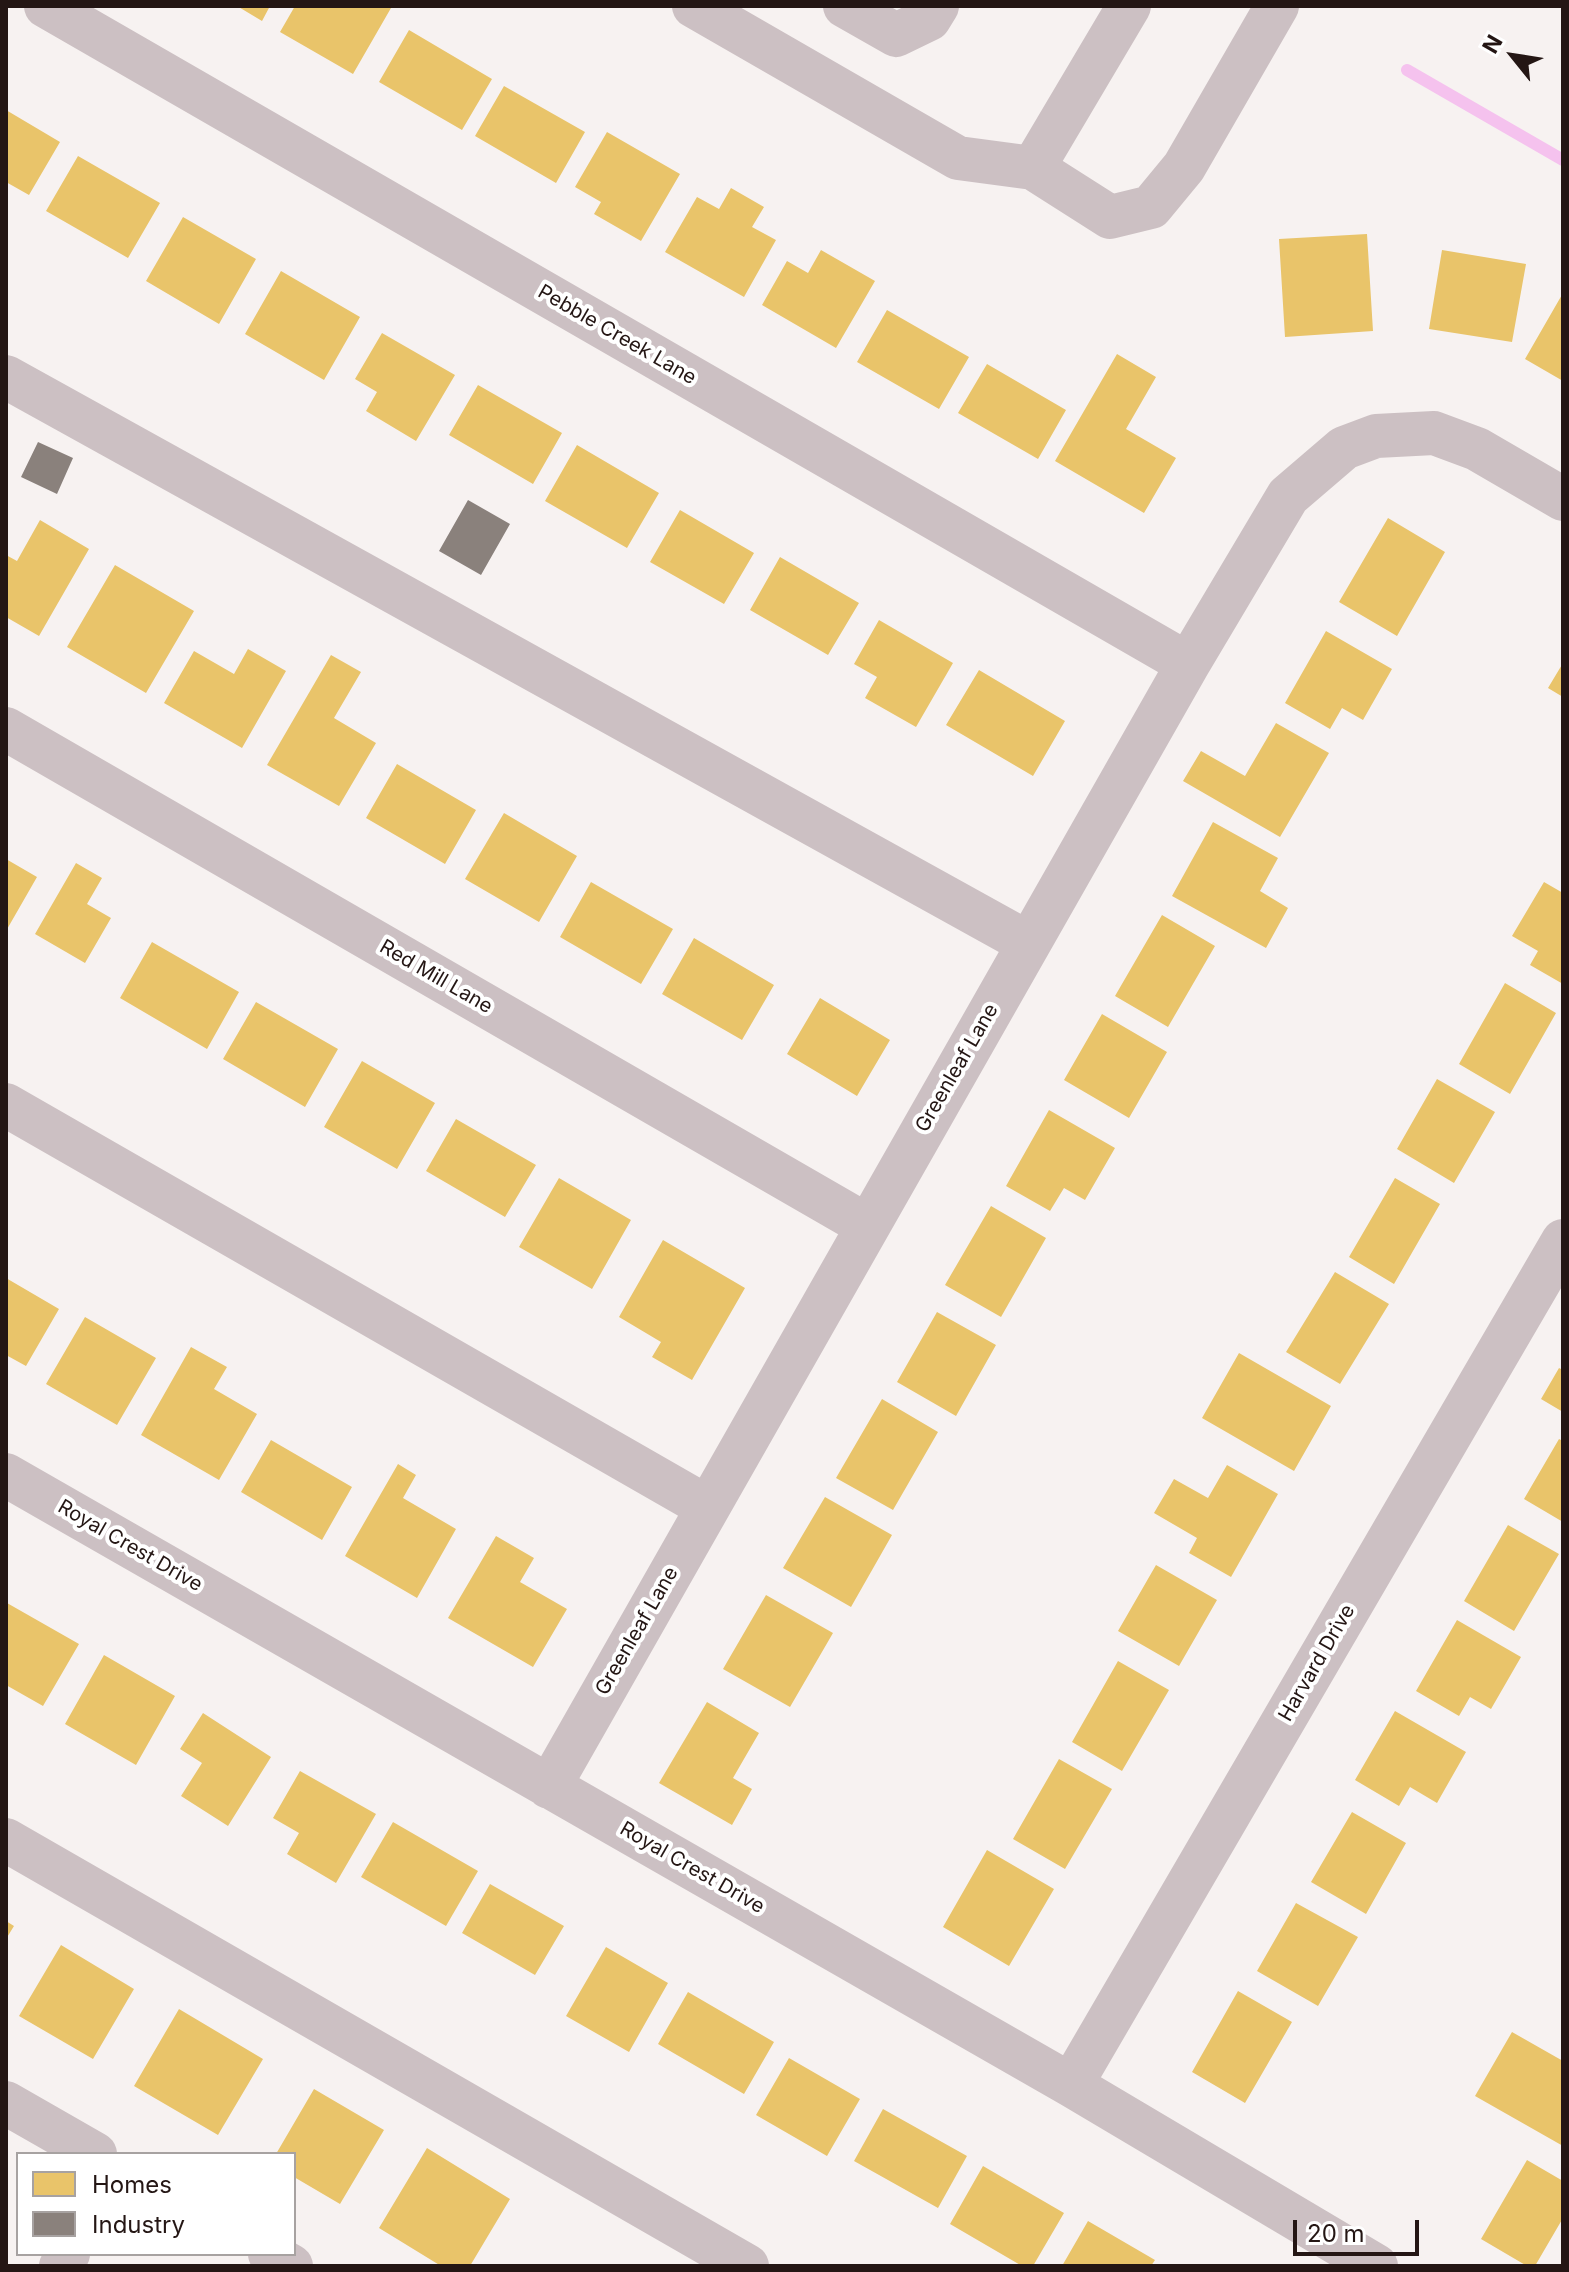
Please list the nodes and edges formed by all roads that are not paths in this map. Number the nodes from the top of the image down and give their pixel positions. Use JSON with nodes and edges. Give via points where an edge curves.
{"nodes":[{"id":1,"x":46,"y":6,"type":"edge"},
{"id":2,"x":694,"y":6,"type":"edge"},
{"id":3,"x":845,"y":6,"type":"edge"},
{"id":4,"x":937,"y":6,"type":"edge"},
{"id":5,"x":1129,"y":6,"type":"edge"},
{"id":6,"x":1277,"y":6,"type":"edge"},
{"id":7,"x":1033,"y":168,"type":"junction"},
{"id":8,"x":6,"y":377,"type":"edge"},
{"id":9,"x":1563,"y":499,"type":"edge"},
{"id":10,"x":1188,"y":664,"type":"junction"},
{"id":11,"x":6,"y":729,"type":"edge"},
{"id":12,"x":1028,"y":943,"type":"junction"},
{"id":13,"x":6,"y":1105,"type":"edge"},
{"id":14,"x":866,"y":1225,"type":"junction"},
{"id":15,"x":1563,"y":1241,"type":"edge"},
{"id":16,"x":6,"y":1475,"type":"edge"},
{"id":17,"x":707,"y":1507,"type":"junction"},
{"id":18,"x":549,"y":1787,"type":"junction"},
{"id":19,"x":6,"y":1840,"type":"edge"},
{"id":20,"x":1071,"y":2085,"type":"junction"},
{"id":21,"x":6,"y":2103,"type":"edge"},
{"id":22,"x":92,"y":2152,"type":"edge"},
{"id":23,"x":274,"y":2256,"type":"edge"},
{"id":24,"x":291,"y":2266,"type":"edge"},
{"id":25,"x":747,"y":2266,"type":"edge"},
{"id":26,"x":1376,"y":2266,"type":"edge"}],
"edges":[{"from":1,"to":10,"type":"street","name":"Pebble Creek Lane"},
{"from":2,"to":7,"type":"street","via":[[958,158]]},
{"from":3,"to":4,"type":"street","via":[[896,35],[929,19]]},
{"from":5,"to":7,"type":"street"},
{"from":6,"to":7,"type":"street","via":[[1184,167],[1151,207],[1110,217]]},
{"from":8,"to":12,"type":"street"},
{"from":9,"to":10,"type":"street","name":"Greenleaf Lane","via":[[1477,449],[1434,433],[1376,436],[1344,448],[1288,496]]},
{"from":10,"to":12,"type":"street","name":"Greenleaf Lane"},
{"from":11,"to":14,"type":"street","name":"Red Mill Lane"},
{"from":12,"to":14,"type":"street","name":"Greenleaf Lane"},
{"from":13,"to":17,"type":"street"},
{"from":14,"to":17,"type":"street","name":"Greenleaf Lane"},
{"from":15,"to":20,"type":"street","name":"Harvard Drive"},
{"from":16,"to":18,"type":"street","name":"Royal Crest Drive"},
{"from":17,"to":18,"type":"street","name":"Greenleaf Lane"},
{"from":18,"to":20,"type":"street","name":"Royal Crest Drive"},
{"from":19,"to":25,"type":"street"},
{"from":20,"to":26,"type":"street","name":"Royal Crest Drive"},
{"from":21,"to":22,"type":"street"},
{"from":23,"to":24,"type":"street"}]}
